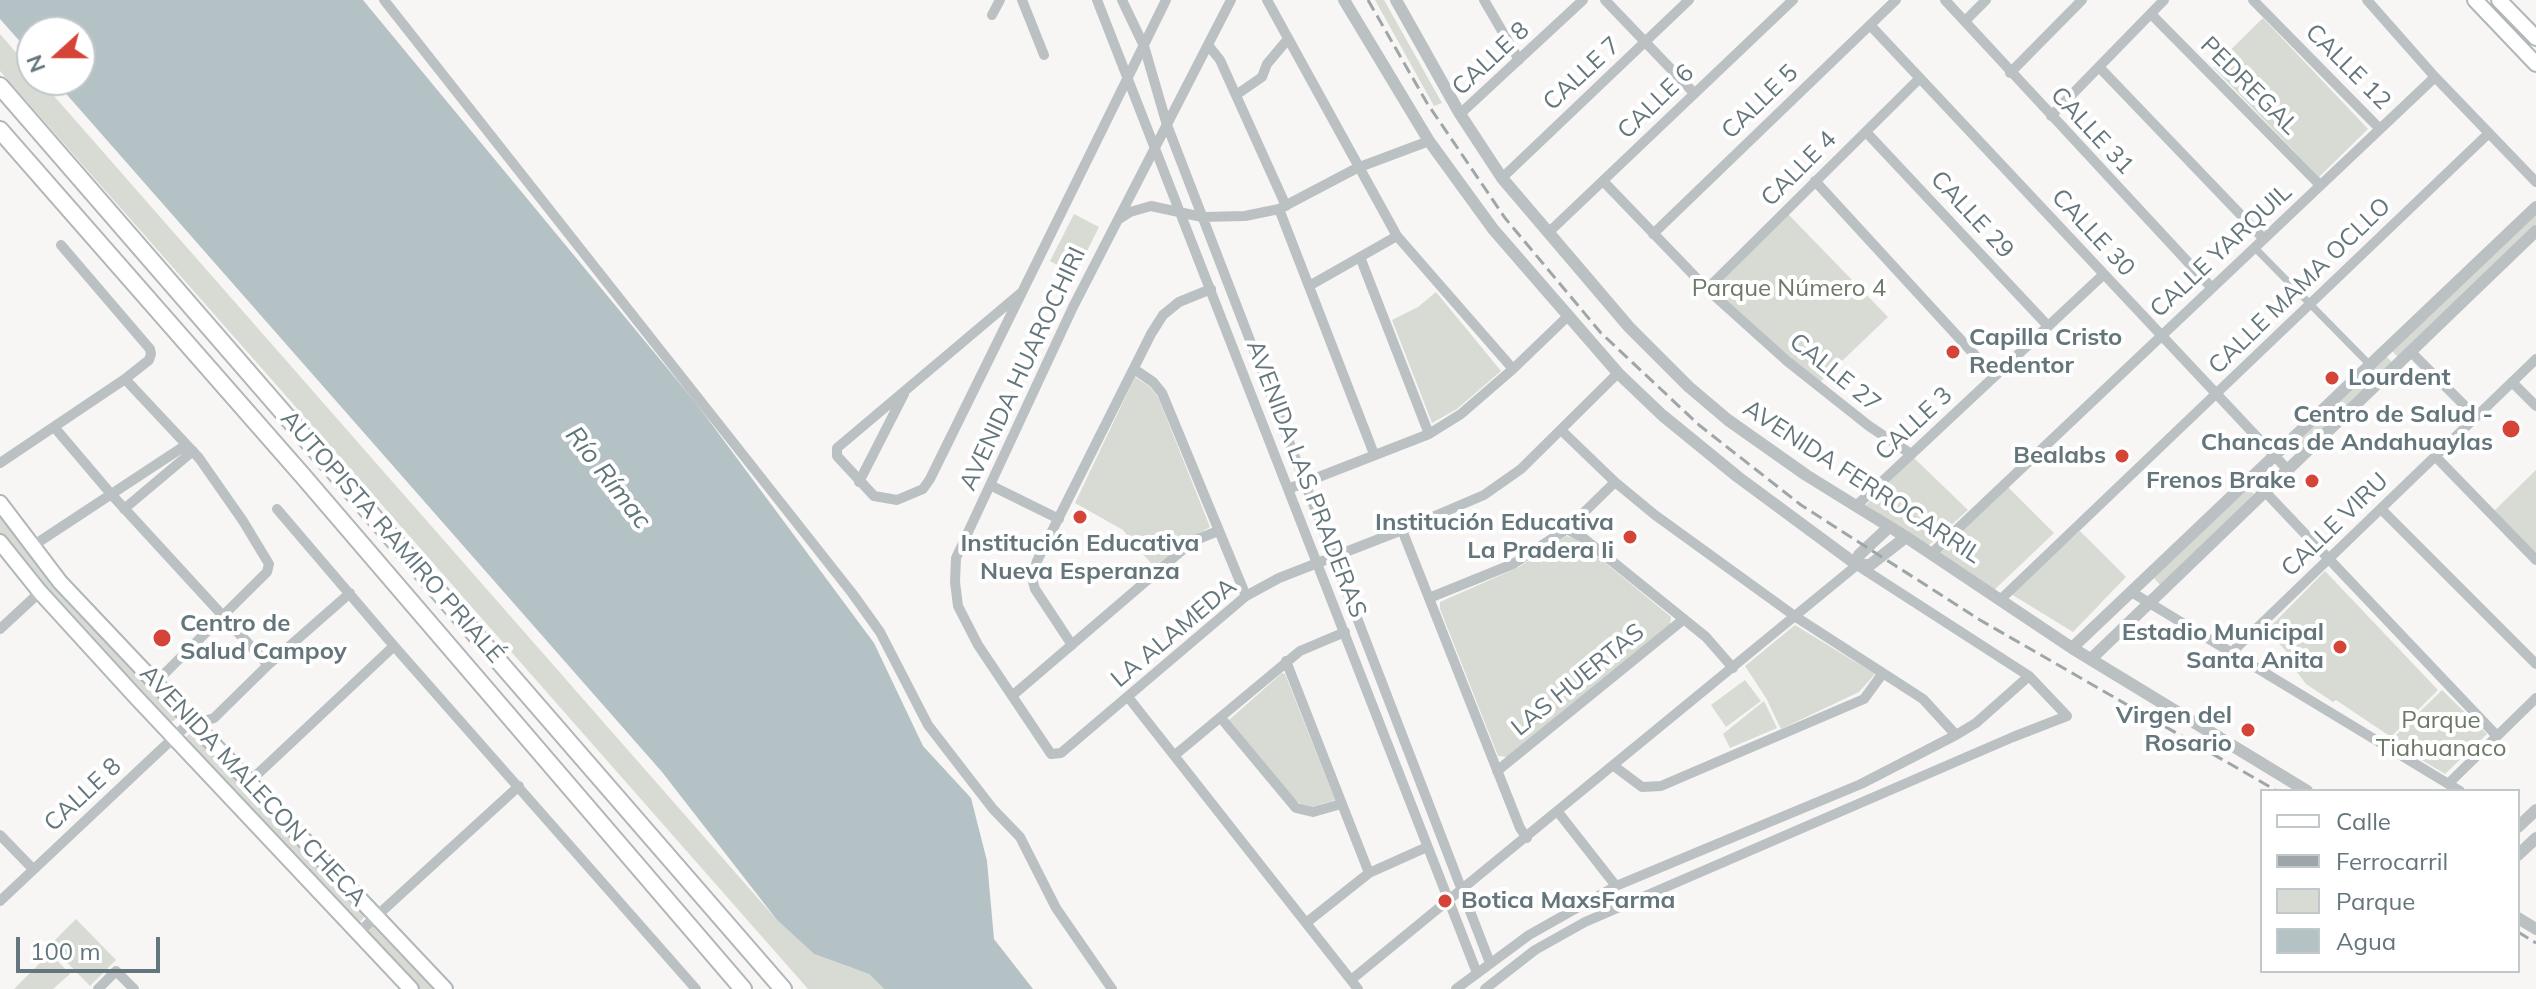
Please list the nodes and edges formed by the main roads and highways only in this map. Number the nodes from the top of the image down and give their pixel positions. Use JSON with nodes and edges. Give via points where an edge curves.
{"nodes":[{"id":1,"x":2475,"y":0,"type":"edge"},
{"id":2,"x":2499,"y":0,"type":"edge"},
{"id":3,"x":2536,"y":38,"type":"edge"},
{"id":4,"x":2536,"y":64,"type":"edge"},
{"id":5,"x":0,"y":86,"type":"edge"},
{"id":6,"x":0,"y":130,"type":"edge"},
{"id":7,"x":0,"y":503,"type":"edge"},
{"id":8,"x":0,"y":542,"type":"edge"},
{"id":9,"x":411,"y":989,"type":"edge"},
{"id":10,"x":445,"y":989,"type":"edge"},
{"id":11,"x":743,"y":989,"type":"edge"},
{"id":12,"x":783,"y":989,"type":"edge"}],
"edges":[{"from":1,"to":4,"type":"main road"},
{"from":2,"to":3,"type":"main road"},
{"from":5,"to":12,"type":"highway","name":"AUTOPISTA RAMIRO PRIALÉ"},
{"from":6,"to":11,"type":"highway","name":"AUTOPISTA RAMIRO PRIALÉ"},
{"from":7,"to":10,"type":"main road","name":"AVENIDA MALECON CHECA","via":[[60,582]]},
{"from":8,"to":9,"type":"main road","name":"AVENIDA MALECON CHECA","via":[[40,592]]}]}
